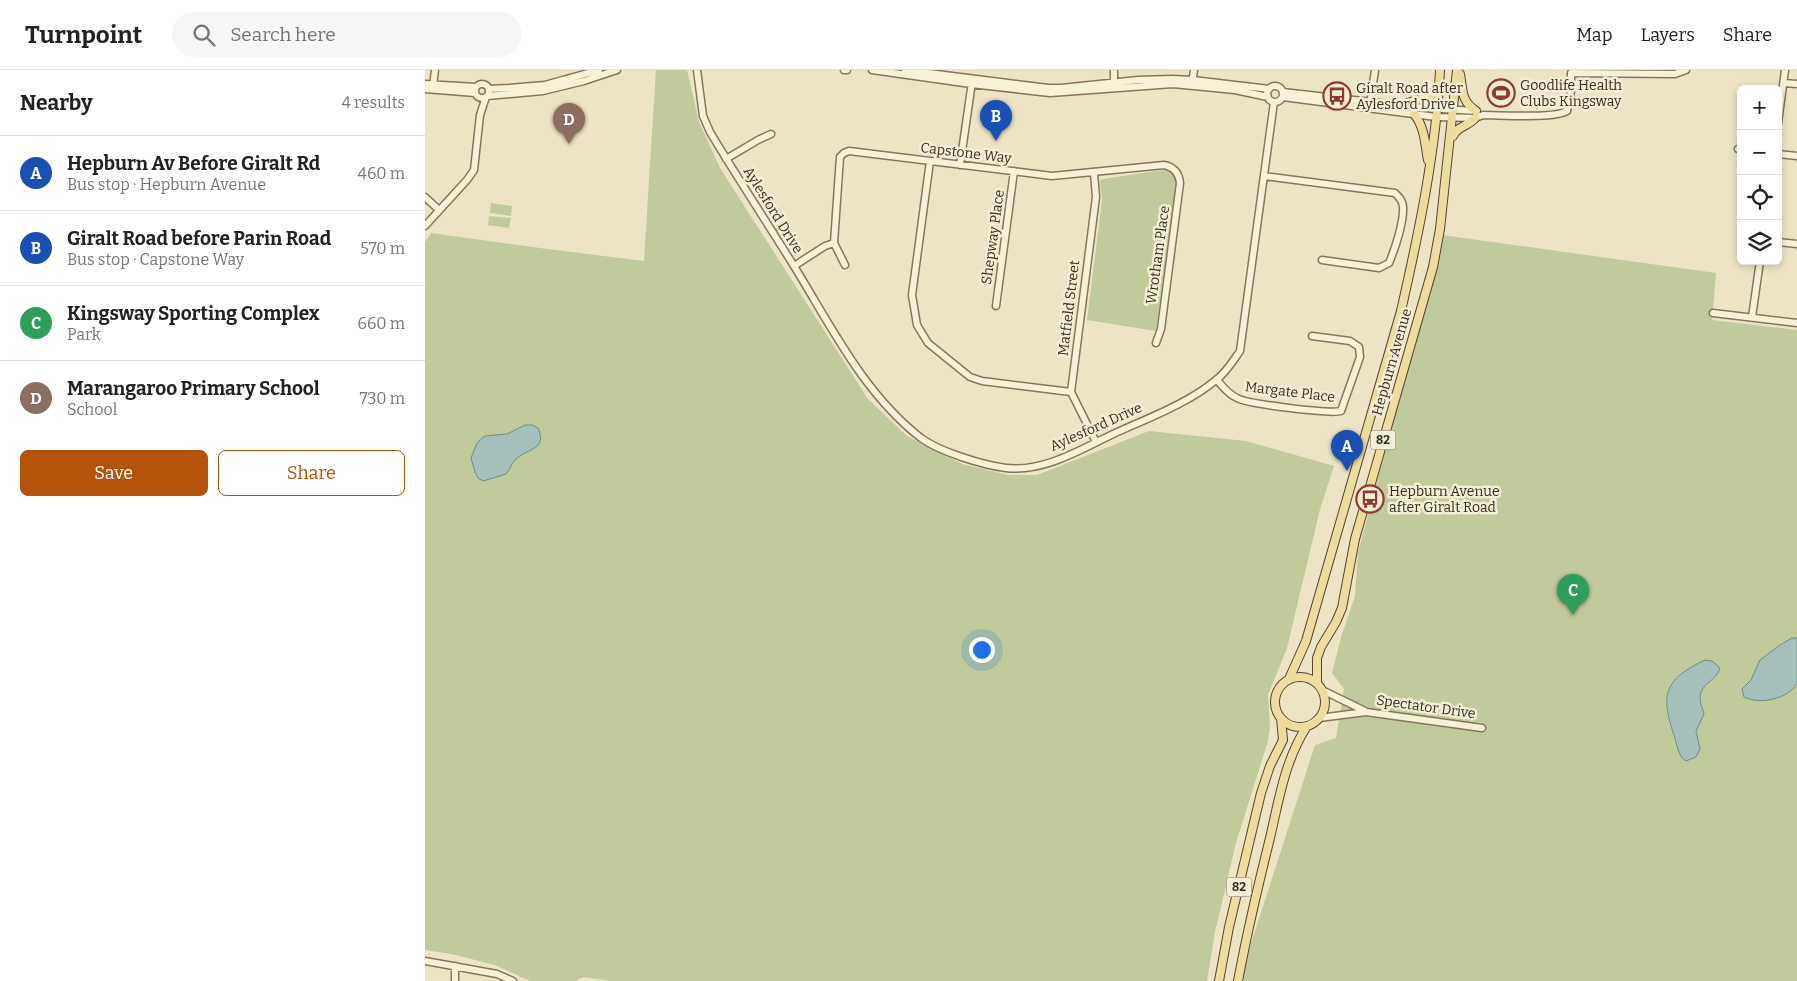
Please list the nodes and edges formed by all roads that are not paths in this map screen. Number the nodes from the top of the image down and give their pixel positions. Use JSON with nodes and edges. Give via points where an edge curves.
{"nodes":[{"id":1,"x":435,"y":70,"type":"edge"},
{"id":2,"x":599,"y":70,"type":"edge"},
{"id":3,"x":617,"y":70,"type":"edge"},
{"id":4,"x":697,"y":70,"type":"edge"},
{"id":5,"x":872,"y":70,"type":"edge"},
{"id":6,"x":905,"y":70,"type":"edge"},
{"id":7,"x":1114,"y":70,"type":"edge"},
{"id":8,"x":1194,"y":70,"type":"edge"},
{"id":9,"x":1375,"y":70,"type":"edge"},
{"id":10,"x":1440,"y":70,"type":"edge"},
{"id":11,"x":1458,"y":70,"type":"edge"},
{"id":12,"x":1686,"y":70,"type":"edge"},
{"id":13,"x":1785,"y":70,"type":"edge"},
{"id":14,"x":972,"y":81,"type":"junction"},
{"id":15,"x":1193,"y":82,"type":"junction"},
{"id":16,"x":1783,"y":83,"type":"junction"},
{"id":17,"x":425,"y":84,"type":"edge"},
{"id":18,"x":1797,"y":84,"type":"edge"},
{"id":19,"x":1114,"y":85,"type":"junction"},
{"id":20,"x":1439,"y":85,"type":"junction"},
{"id":21,"x":433,"y":87,"type":"junction"},
{"id":22,"x":425,"y":89,"type":"edge"},
{"id":23,"x":1269,"y":89,"type":"junction"},
{"id":24,"x":1782,"y":91,"type":"edge"},
{"id":25,"x":475,"y":92,"type":"junction"},
{"id":26,"x":487,"y":94,"type":"junction"},
{"id":27,"x":1283,"y":95,"type":"junction"},
{"id":28,"x":1268,"y":97,"type":"junction"},
{"id":29,"x":1274,"y":102,"type":"junction"},
{"id":30,"x":1401,"y":104,"type":"junction"},
{"id":31,"x":1370,"y":105,"type":"junction"},
{"id":32,"x":1437,"y":113,"type":"junction"},
{"id":33,"x":1415,"y":114,"type":"junction"},
{"id":34,"x":1454,"y":114,"type":"junction"},
{"id":35,"x":480,"y":115,"type":"junction"},
{"id":36,"x":1478,"y":115,"type":"junction"},
{"id":37,"x":771,"y":134,"type":"dead end"},
{"id":38,"x":1450,"y":143,"type":"junction"},
{"id":39,"x":1782,"y":154,"type":"edge"},
{"id":40,"x":1797,"y":156,"type":"edge"},
{"id":41,"x":726,"y":160,"type":"junction"},
{"id":42,"x":931,"y":161,"type":"junction"},
{"id":43,"x":960,"y":165,"type":"junction"},
{"id":44,"x":1429,"y":167,"type":"junction"},
{"id":45,"x":1175,"y":170,"type":"joint"},
{"id":46,"x":1014,"y":172,"type":"junction"},
{"id":47,"x":1094,"y":173,"type":"junction"},
{"id":48,"x":1264,"y":176,"type":"junction"},
{"id":49,"x":425,"y":197,"type":"edge"},
{"id":50,"x":439,"y":210,"type":"junction"},
{"id":51,"x":425,"y":226,"type":"edge"},
{"id":52,"x":1782,"y":242,"type":"edge"},
{"id":53,"x":834,"y":243,"type":"junction"},
{"id":54,"x":1797,"y":244,"type":"edge"},
{"id":55,"x":1322,"y":260,"type":"dead end"},
{"id":56,"x":845,"y":265,"type":"dead end"},
{"id":57,"x":1759,"y":265,"type":"edge"},
{"id":58,"x":794,"y":266,"type":"junction"},
{"id":59,"x":996,"y":306,"type":"dead end"},
{"id":60,"x":1713,"y":312,"type":"dead end"},
{"id":61,"x":1752,"y":317,"type":"junction"},
{"id":62,"x":1797,"y":323,"type":"edge"},
{"id":63,"x":1312,"y":336,"type":"dead end"},
{"id":64,"x":1156,"y":343,"type":"dead end"},
{"id":65,"x":1217,"y":380,"type":"junction"},
{"id":66,"x":1071,"y":392,"type":"junction"},
{"id":67,"x":1096,"y":442,"type":"junction"},
{"id":68,"x":1289,"y":679,"type":"junction"},
{"id":69,"x":1317,"y":683,"type":"junction"},
{"id":70,"x":1324,"y":691,"type":"junction"},
{"id":71,"x":1367,"y":712,"type":"junction"},
{"id":72,"x":1281,"y":718,"type":"junction"},
{"id":73,"x":1319,"y":718,"type":"junction"},
{"id":74,"x":1307,"y":726,"type":"junction"},
{"id":75,"x":1482,"y":728,"type":"dead end"},
{"id":76,"x":425,"y":961,"type":"edge"},
{"id":77,"x":455,"y":966,"type":"junction"},
{"id":78,"x":455,"y":981,"type":"edge"},
{"id":79,"x":513,"y":981,"type":"edge"},
{"id":80,"x":1219,"y":981,"type":"edge"},
{"id":81,"x":1237,"y":981,"type":"edge"}],
"edges":[{"from":1,"to":21,"type":"street"},
{"from":2,"to":26,"type":"street","via":[[545,85],[509,88]]},
{"from":3,"to":26,"type":"street","via":[[543,91]]},
{"from":4,"to":41,"type":"street","name":"Aylesford Drive","via":[[703,116]]},
{"from":5,"to":14,"type":"street"},
{"from":6,"to":14,"type":"street"},
{"from":7,"to":19,"type":"street"},
{"from":8,"to":15,"type":"street"},
{"from":9,"to":31,"type":"street"},
{"from":10,"to":20,"type":"main road","name":"Hepburn Avenue","number":"82"},
{"from":11,"to":34,"type":"main road","name":"Hepburn Avenue","number":"82"},
{"from":11,"to":36,"type":"main road","via":[[1462,93]]},
{"from":12,"to":36,"type":"street","via":[[1675,74],[1571,73],[1569,106],[1563,113]]},
{"from":13,"to":16,"type":"street"},
{"from":14,"to":19,"type":"street","via":[[1050,93]]},
{"from":14,"to":43,"type":"street"},
{"from":15,"to":19,"type":"street","via":[[1153,79]]},
{"from":15,"to":23,"type":"street"},
{"from":15,"to":28,"type":"street"},
{"from":16,"to":18,"type":"street"},
{"from":16,"to":24,"type":"street"},
{"from":17,"to":21,"type":"street"},
{"from":20,"to":30,"type":"main road","via":[[1430,96]]},
{"from":20,"to":32,"type":"main road","name":"Hepburn Avenue","number":"82"},
{"from":21,"to":22,"type":"street"},
{"from":21,"to":25,"type":"street"},
{"from":23,"to":27,"type":"street","via":[[1277,86]]},
{"from":23,"to":28,"type":"street"},
{"from":25,"to":26,"type":"street","via":[[481,98]]},
{"from":25,"to":26,"type":"street","via":[[483,84]]},
{"from":25,"to":35,"type":"street"},
{"from":26,"to":35,"type":"street"},
{"from":27,"to":29,"type":"street"},
{"from":27,"to":31,"type":"street"},
{"from":28,"to":29,"type":"street"},
{"from":29,"to":48,"type":"street","name":"Aylesford Drive"},
{"from":30,"to":31,"type":"street"},
{"from":30,"to":32,"type":"street"},
{"from":31,"to":33,"type":"street"},
{"from":32,"to":33,"type":"street"},
{"from":32,"to":34,"type":"street"},
{"from":32,"to":44,"type":"main road","name":"Hepburn Avenue","number":"82"},
{"from":33,"to":44,"type":"main road","via":[[1422,129]]},
{"from":34,"to":36,"type":"street"},
{"from":34,"to":38,"type":"main road","name":"Hepburn Avenue","number":"82"},
{"from":35,"to":50,"type":"street","via":[[474,170]]},
{"from":36,"to":38,"type":"main road","via":[[1456,130]]},
{"from":37,"to":41,"type":"street"},
{"from":38,"to":69,"type":"main road","name":"Hepburn Avenue","number":"82","via":[[1433,267],[1355,539],[1342,608],[1317,658]]},
{"from":39,"to":40,"type":"street"},
{"from":41,"to":58,"type":"street","name":"Aylesford Drive"},
{"from":42,"to":43,"type":"street","name":"Capstone Way"},
{"from":42,"to":53,"type":"street","name":"Capstone Way","via":[[844,153],[840,158]]},
{"from":42,"to":66,"type":"street","via":[[912,295],[917,326],[928,343],[969,377]]},
{"from":43,"to":46,"type":"street","name":"Capstone Way"},
{"from":44,"to":68,"type":"main road","name":"Hepburn Avenue","number":"82","via":[[1418,234],[1398,320],[1306,641]]},
{"from":45,"to":47,"type":"street","name":"Capstone Way","via":[[1164,165]]},
{"from":45,"to":64,"type":"street","name":"Wrotham Place","via":[[1180,183],[1161,330]]},
{"from":46,"to":47,"type":"street","name":"Capstone Way","via":[[1052,176]]},
{"from":46,"to":59,"type":"street","name":"Shepway Place"},
{"from":47,"to":66,"type":"street","name":"Matfield Street","via":[[1096,197]]},
{"from":48,"to":55,"type":"street","via":[[1395,193],[1401,200],[1403,208],[1396,245],[1389,263],[1379,268]]},
{"from":48,"to":65,"type":"street","name":"Aylesford Drive","via":[[1240,351]]},
{"from":49,"to":50,"type":"street"},
{"from":50,"to":51,"type":"street"},
{"from":52,"to":54,"type":"street"},
{"from":53,"to":56,"type":"street"},
{"from":53,"to":58,"type":"street"},
{"from":57,"to":61,"type":"street"},
{"from":58,"to":67,"type":"street","name":"Aylesford Drive","via":[[873,390],[901,421],[923,439],[953,455],[1006,468],[1030,467],[1056,460]]},
{"from":60,"to":61,"type":"street"},
{"from":61,"to":62,"type":"street"},
{"from":63,"to":65,"type":"street","name":"Margate Place","via":[[1350,341],[1359,347],[1360,357],[1341,411],[1335,413],[1239,400]]},
{"from":65,"to":67,"type":"street","name":"Aylesford Drive","via":[[1187,399]]},
{"from":66,"to":67,"type":"street"},
{"from":68,"to":69,"type":"main road","via":[[1298,677]]},
{"from":68,"to":72,"type":"main road","number":"82","via":[[1276,694],[1276,708]]},
{"from":69,"to":70,"type":"main road"},
{"from":70,"to":71,"type":"street","name":"Spectator Drive"},
{"from":70,"to":73,"type":"main road","via":[[1324,708]]},
{"from":71,"to":73,"type":"street","name":"Spectator Drive"},
{"from":71,"to":75,"type":"street","name":"Spectator Drive"},
{"from":72,"to":74,"type":"main road","via":[[1291,725]]},
{"from":72,"to":80,"type":"main road","number":"82","via":[[1283,740],[1261,793]]},
{"from":73,"to":74,"type":"main road","number":"82"},
{"from":74,"to":81,"type":"main road","number":"82","via":[[1287,765]]},
{"from":76,"to":77,"type":"street"},
{"from":77,"to":78,"type":"street"},
{"from":77,"to":79,"type":"street","via":[[497,974]]}]}
